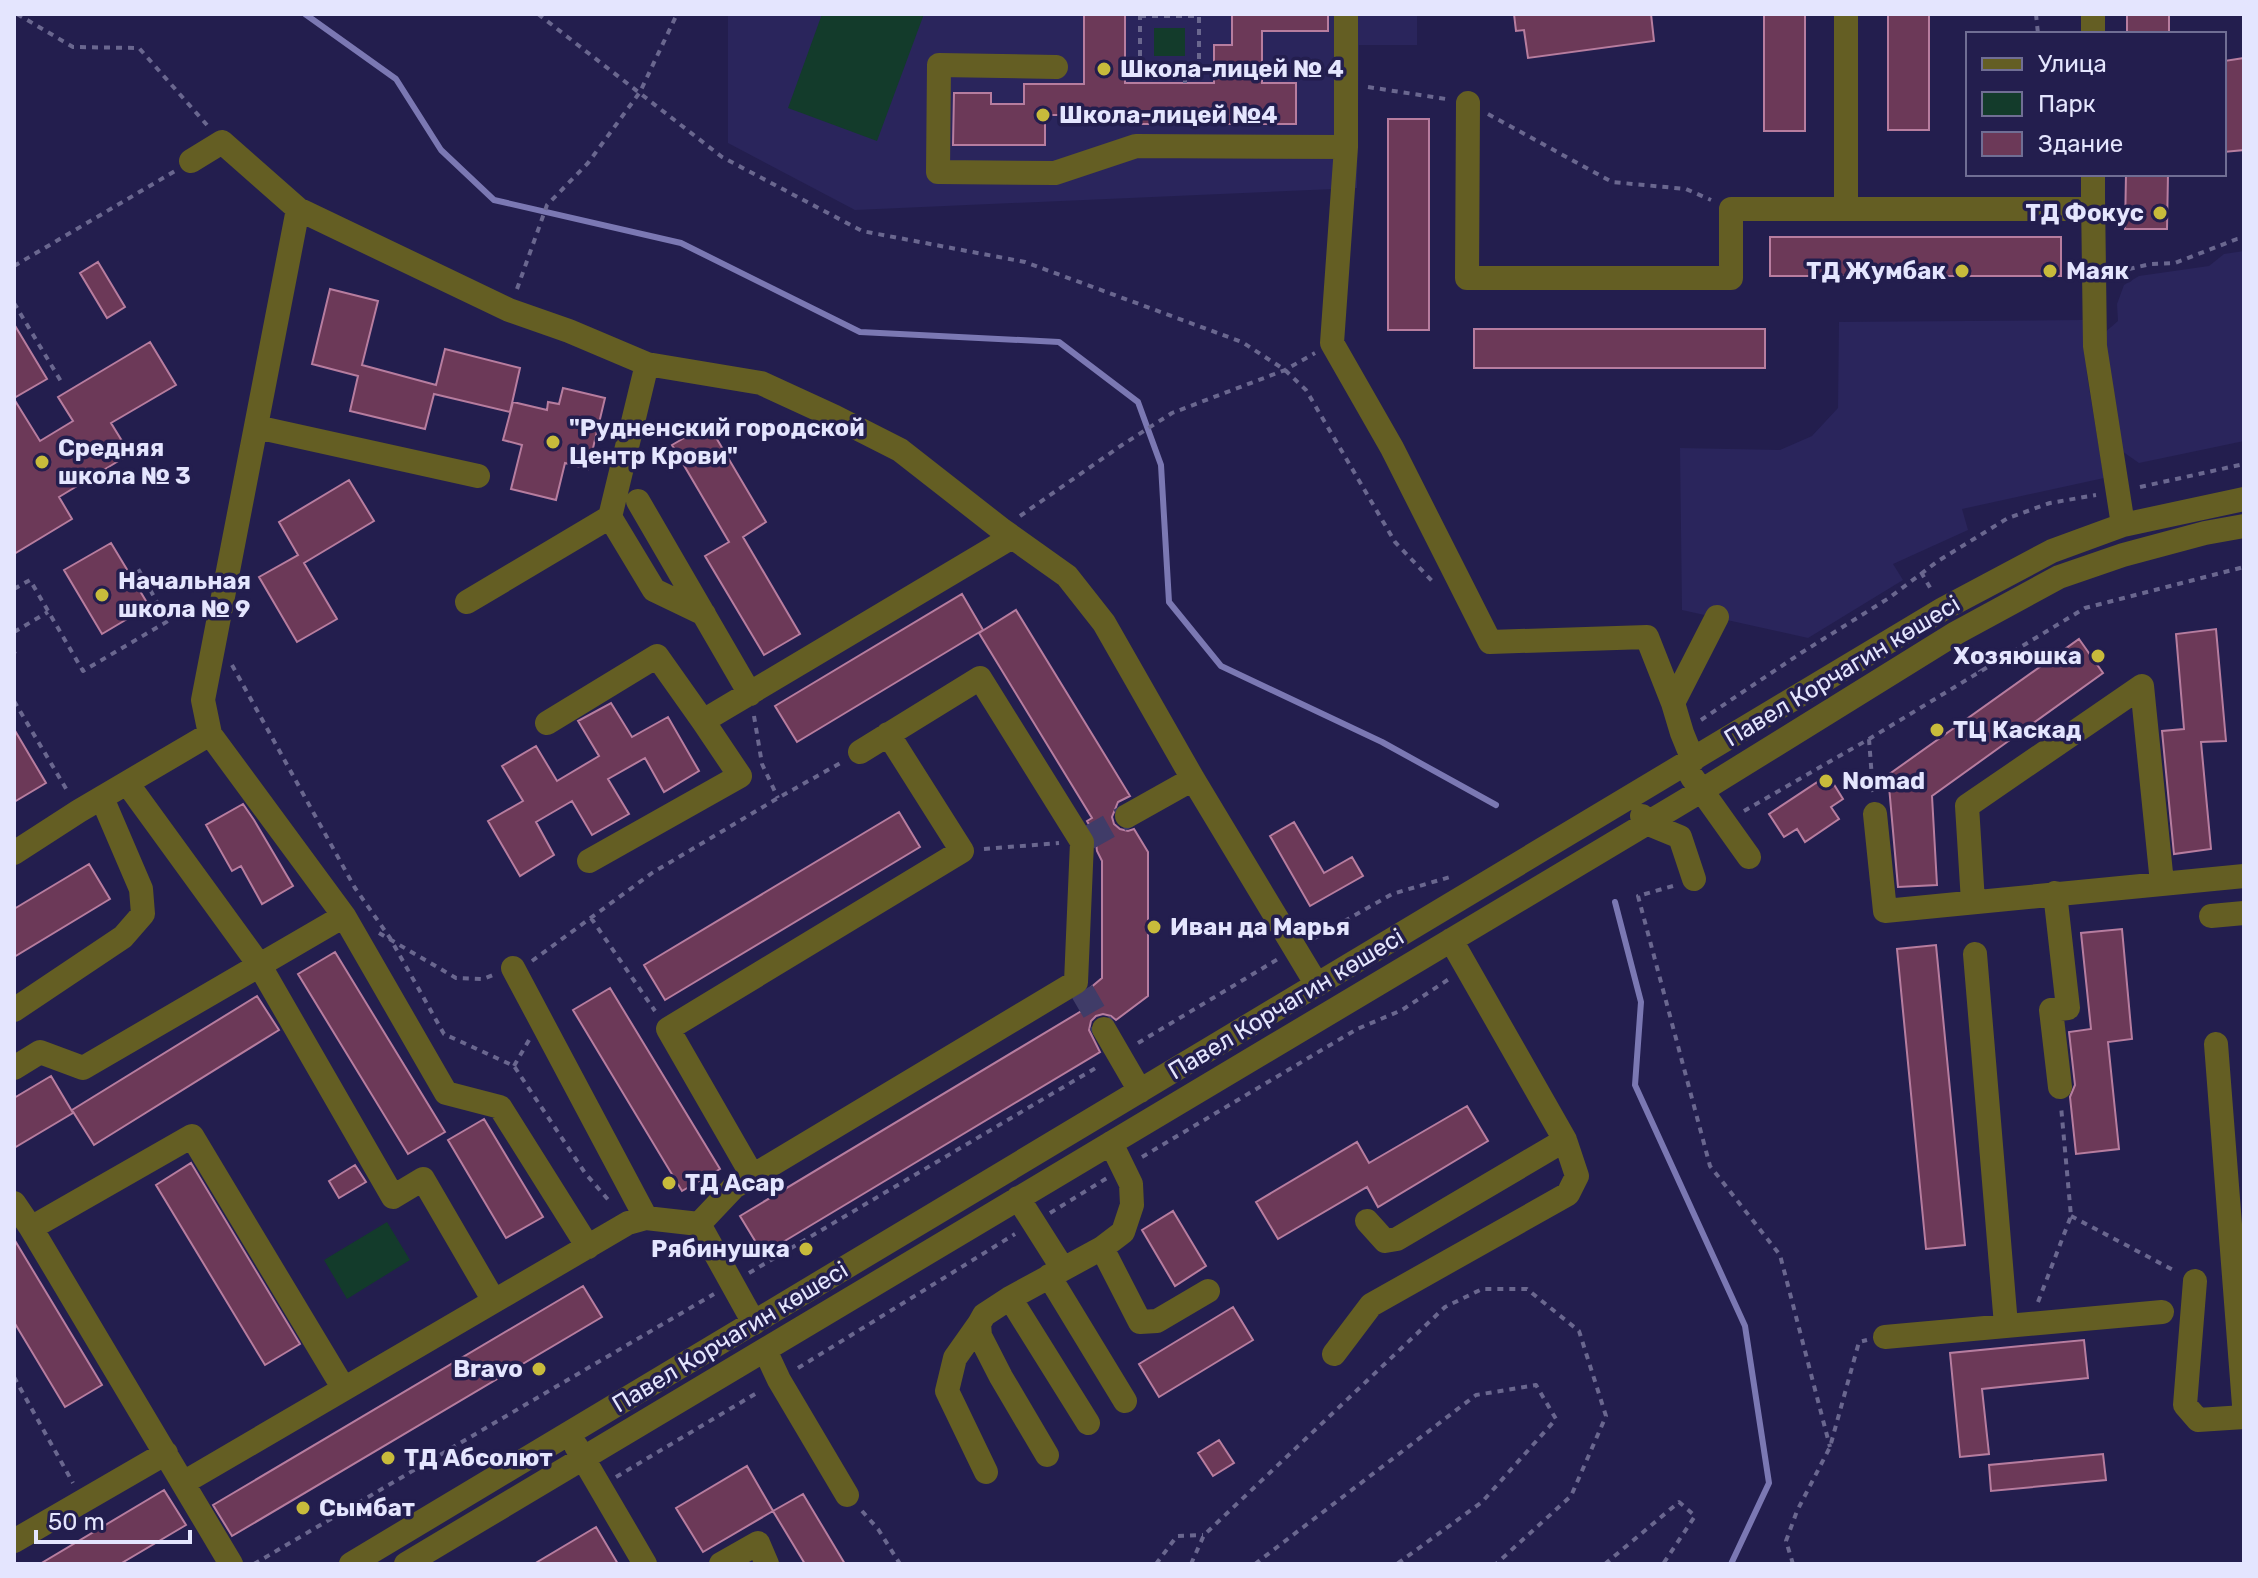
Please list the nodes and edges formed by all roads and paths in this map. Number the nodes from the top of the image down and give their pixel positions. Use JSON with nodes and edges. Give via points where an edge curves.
{"nodes":[{"id":1,"x":17,"y":14,"type":"edge"},
{"id":2,"x":538,"y":14,"type":"edge"},
{"id":3,"x":677,"y":14,"type":"edge"},
{"id":4,"x":1346,"y":14,"type":"edge"},
{"id":5,"x":1846,"y":14,"type":"edge"},
{"id":6,"x":1056,"y":67,"type":"dead end"},
{"id":7,"x":1185,"y":67,"type":"junction"},
{"id":8,"x":1185,"y":83,"type":"dead end"},
{"id":9,"x":1346,"y":84,"type":"junction"},
{"id":10,"x":640,"y":92,"type":"junction"},
{"id":11,"x":1468,"y":103,"type":"junction"},
{"id":12,"x":222,"y":142,"type":"junction"},
{"id":13,"x":1346,"y":147,"type":"junction"},
{"id":14,"x":191,"y":161,"type":"joint"},
{"id":15,"x":2093,"y":186,"type":"edge"},
{"id":16,"x":298,"y":209,"type":"junction"},
{"id":17,"x":1731,"y":209,"type":"junction"},
{"id":18,"x":1846,"y":209,"type":"junction"},
{"id":19,"x":2244,"y":238,"type":"edge"},
{"id":20,"x":14,"y":266,"type":"edge"},
{"id":21,"x":2094,"y":276,"type":"junction"},
{"id":22,"x":14,"y":303,"type":"edge"},
{"id":23,"x":509,"y":310,"type":"junction"},
{"id":24,"x":1332,"y":343,"type":"junction"},
{"id":25,"x":647,"y":364,"type":"junction"},
{"id":26,"x":1285,"y":370,"type":"junction"},
{"id":27,"x":62,"y":383,"type":"dead end"},
{"id":28,"x":256,"y":427,"type":"junction"},
{"id":29,"x":2244,"y":464,"type":"edge"},
{"id":30,"x":478,"y":476,"type":"dead end"},
{"id":31,"x":2117,"y":492,"type":"junction"},
{"id":32,"x":2244,"y":499,"type":"edge"},
{"id":33,"x":638,"y":501,"type":"dead end"},
{"id":34,"x":2199,"y":508,"type":"junction"},
{"id":35,"x":610,"y":517,"type":"junction"},
{"id":36,"x":2123,"y":525,"type":"junction"},
{"id":37,"x":2244,"y":526,"type":"edge"},
{"id":38,"x":1007,"y":533,"type":"junction"},
{"id":39,"x":2205,"y":533,"type":"junction"},
{"id":40,"x":137,"y":567,"type":"dead end"},
{"id":41,"x":2244,"y":567,"type":"edge"},
{"id":42,"x":1437,"y":586,"type":"dead end"},
{"id":43,"x":14,"y":589,"type":"edge"},
{"id":44,"x":467,"y":602,"type":"dead end"},
{"id":45,"x":48,"y":612,"type":"junction"},
{"id":46,"x":704,"y":614,"type":"junction"},
{"id":47,"x":1717,"y":617,"type":"dead end"},
{"id":48,"x":14,"y":632,"type":"edge"},
{"id":49,"x":232,"y":664,"type":"dead end"},
{"id":50,"x":750,"y":694,"type":"junction"},
{"id":51,"x":14,"y":701,"type":"edge"},
{"id":52,"x":1673,"y":703,"type":"junction"},
{"id":53,"x":703,"y":721,"type":"junction"},
{"id":54,"x":547,"y":723,"type":"dead end"},
{"id":55,"x":1682,"y":733,"type":"junction"},
{"id":56,"x":210,"y":734,"type":"junction"},
{"id":57,"x":888,"y":734,"type":"junction"},
{"id":58,"x":1869,"y":739,"type":"junction"},
{"id":59,"x":860,"y":752,"type":"joint"},
{"id":60,"x":1689,"y":763,"type":"junction"},
{"id":61,"x":1193,"y":779,"type":"junction"},
{"id":62,"x":127,"y":783,"type":"junction"},
{"id":63,"x":1701,"y":791,"type":"junction"},
{"id":64,"x":102,"y":798,"type":"junction"},
{"id":65,"x":778,"y":798,"type":"junction"},
{"id":66,"x":1630,"y":798,"type":"junction"},
{"id":67,"x":79,"y":811,"type":"junction"},
{"id":68,"x":1875,"y":814,"type":"joint"},
{"id":69,"x":1127,"y":816,"type":"tunnel mouth"},
{"id":70,"x":1646,"y":823,"type":"junction"},
{"id":71,"x":1724,"y":823,"type":"junction"},
{"id":72,"x":1085,"y":840,"type":"junction"},
{"id":73,"x":962,"y":851,"type":"junction"},
{"id":74,"x":14,"y":853,"type":"edge"},
{"id":75,"x":1749,"y":857,"type":"dead end"},
{"id":76,"x":589,"y":861,"type":"dead end"},
{"id":77,"x":1457,"y":875,"type":"dead end"},
{"id":78,"x":2244,"y":876,"type":"edge"},
{"id":79,"x":1694,"y":879,"type":"joint"},
{"id":80,"x":2162,"y":883,"type":"junction"},
{"id":81,"x":2055,"y":893,"type":"junction"},
{"id":82,"x":1973,"y":902,"type":"junction"},
{"id":83,"x":2244,"y":913,"type":"edge"},
{"id":84,"x":344,"y":916,"type":"junction"},
{"id":85,"x":2211,"y":916,"type":"dead end"},
{"id":86,"x":591,"y":918,"type":"junction"},
{"id":87,"x":390,"y":938,"type":"junction"},
{"id":88,"x":1451,"y":940,"type":"junction"},
{"id":89,"x":1295,"y":949,"type":"junction"},
{"id":90,"x":1975,"y":954,"type":"dead end"},
{"id":91,"x":260,"y":966,"type":"junction"},
{"id":92,"x":513,"y":968,"type":"junction"},
{"id":93,"x":1317,"y":985,"type":"junction"},
{"id":94,"x":14,"y":1010,"type":"edge"},
{"id":95,"x":668,"y":1029,"type":"junction"},
{"id":96,"x":1104,"y":1029,"type":"tunnel mouth"},
{"id":97,"x":2216,"y":1044,"type":"dead end"},
{"id":98,"x":1119,"y":1054,"type":"junction"},
{"id":99,"x":14,"y":1068,"type":"edge"},
{"id":100,"x":2060,"y":1087,"type":"joint"},
{"id":101,"x":1140,"y":1091,"type":"junction"},
{"id":102,"x":1565,"y":1140,"type":"junction"},
{"id":103,"x":1111,"y":1143,"type":"junction"},
{"id":104,"x":752,"y":1175,"type":"junction"},
{"id":105,"x":1018,"y":1198,"type":"junction"},
{"id":106,"x":959,"y":1200,"type":"junction"},
{"id":107,"x":14,"y":1203,"type":"edge"},
{"id":108,"x":2071,"y":1216,"type":"junction"},
{"id":109,"x":637,"y":1220,"type":"junction"},
{"id":110,"x":1367,"y":1221,"type":"dead end"},
{"id":111,"x":699,"y":1224,"type":"junction"},
{"id":112,"x":975,"y":1224,"type":"junction"},
{"id":113,"x":31,"y":1228,"type":"junction"},
{"id":114,"x":588,"y":1247,"type":"junction"},
{"id":115,"x":1102,"y":1248,"type":"junction"},
{"id":116,"x":1056,"y":1272,"type":"junction"},
{"id":117,"x":2195,"y":1281,"type":"joint"},
{"id":118,"x":731,"y":1284,"type":"junction"},
{"id":119,"x":1208,"y":1291,"type":"dead end"},
{"id":120,"x":1010,"y":1298,"type":"junction"},
{"id":121,"x":494,"y":1301,"type":"junction"},
{"id":122,"x":2162,"y":1312,"type":"dead end"},
{"id":123,"x":754,"y":1323,"type":"junction"},
{"id":124,"x":979,"y":1324,"type":"junction"},
{"id":125,"x":2018,"y":1324,"type":"junction"},
{"id":126,"x":1885,"y":1337,"type":"joint"},
{"id":127,"x":765,"y":1350,"type":"junction"},
{"id":128,"x":1334,"y":1354,"type":"dead end"},
{"id":129,"x":14,"y":1377,"type":"edge"},
{"id":130,"x":344,"y":1389,"type":"junction"},
{"id":131,"x":1125,"y":1401,"type":"dead end"},
{"id":132,"x":2244,"y":1405,"type":"edge"},
{"id":133,"x":2244,"y":1417,"type":"edge"},
{"id":134,"x":1088,"y":1423,"type":"dead end"},
{"id":135,"x":568,"y":1434,"type":"junction"},
{"id":136,"x":1830,"y":1447,"type":"junction"},
{"id":137,"x":166,"y":1453,"type":"junction"},
{"id":138,"x":1047,"y":1455,"type":"dead end"},
{"id":139,"x":583,"y":1458,"type":"junction"},
{"id":140,"x":986,"y":1472,"type":"dead end"},
{"id":141,"x":183,"y":1483,"type":"junction"},
{"id":142,"x":847,"y":1495,"type":"joint"},
{"id":143,"x":83,"y":1501,"type":"junction"},
{"id":144,"x":1204,"y":1535,"type":"junction"},
{"id":145,"x":14,"y":1541,"type":"edge"},
{"id":146,"x":231,"y":1564,"type":"edge"},
{"id":147,"x":254,"y":1564,"type":"edge"},
{"id":148,"x":351,"y":1564,"type":"edge"},
{"id":149,"x":406,"y":1564,"type":"edge"},
{"id":150,"x":645,"y":1564,"type":"edge"},
{"id":151,"x":721,"y":1564,"type":"edge"},
{"id":152,"x":767,"y":1564,"type":"edge"},
{"id":153,"x":900,"y":1564,"type":"edge"},
{"id":154,"x":1156,"y":1564,"type":"edge"},
{"id":155,"x":1191,"y":1564,"type":"edge"},
{"id":156,"x":1255,"y":1564,"type":"edge"},
{"id":157,"x":1397,"y":1564,"type":"edge"},
{"id":158,"x":1496,"y":1564,"type":"edge"},
{"id":159,"x":1605,"y":1564,"type":"edge"},
{"id":160,"x":1663,"y":1564,"type":"edge"},
{"id":161,"x":1793,"y":1564,"type":"edge"}],
"edges":[{"from":1,"to":12,"type":"path","via":[[73,47],[139,48]]},
{"from":2,"to":10,"type":"path"},
{"from":3,"to":10,"type":"path"},
{"from":4,"to":9,"type":"street"},
{"from":5,"to":18,"type":"street"},
{"from":6,"to":13,"type":"street","via":[[939,65],[938,172],[1055,173],[1136,146]]},
{"from":7,"to":7,"type":"path","via":[[1199,67],[1199,16],[1140,16],[1140,67]]},
{"from":7,"to":8,"type":"path"},
{"from":9,"to":11,"type":"path"},
{"from":9,"to":13,"type":"street"},
{"from":10,"to":23,"type":"path","via":[[588,163],[547,205]]},
{"from":10,"to":26,"type":"path","via":[[722,157],[862,231],[1025,262],[1242,342]]},
{"from":11,"to":17,"type":"path","via":[[1612,182],[1686,189]]},
{"from":11,"to":17,"type":"street","via":[[1467,278],[1731,278]]},
{"from":12,"to":14,"type":"street"},
{"from":12,"to":16,"type":"street"},
{"from":13,"to":24,"type":"street"},
{"from":14,"to":20,"type":"path"},
{"from":15,"to":18,"type":"street","via":[[2093,209]]},
{"from":15,"to":21,"type":"street"},
{"from":16,"to":23,"type":"street"},
{"from":16,"to":28,"type":"street"},
{"from":17,"to":18,"type":"street"},
{"from":19,"to":21,"type":"path","via":[[2175,263]]},
{"from":21,"to":31,"type":"street","via":[[2095,346]]},
{"from":22,"to":27,"type":"path"},
{"from":23,"to":25,"type":"street"},
{"from":24,"to":26,"type":"path"},
{"from":24,"to":52,"type":"street","via":[[1490,642],[1647,637]]},
{"from":25,"to":35,"type":"street"},
{"from":25,"to":38,"type":"street","via":[[761,383],[835,417],[900,450]]},
{"from":26,"to":38,"type":"path","via":[[1172,413]]},
{"from":26,"to":42,"type":"path","via":[[1306,390],[1395,542]]},
{"from":28,"to":30,"type":"street"},
{"from":28,"to":56,"type":"street","via":[[203,700]]},
{"from":29,"to":31,"type":"path"},
{"from":31,"to":36,"type":"street"},
{"from":31,"to":55,"type":"path","via":[[2050,503],[2008,518]]},
{"from":32,"to":34,"type":"street","name":"Павел Корчагин көшесі"},
{"from":33,"to":46,"type":"street"},
{"from":34,"to":36,"type":"street","name":"Павел Корчагин көшесі"},
{"from":34,"to":39,"type":"street"},
{"from":35,"to":44,"type":"street"},
{"from":35,"to":46,"type":"street","via":[[654,590]]},
{"from":36,"to":60,"type":"street","name":"Павел Корчагин көшесі","via":[[2052,551],[1943,609]]},
{"from":37,"to":39,"type":"street","name":"Павел Корчагин көшесі"},
{"from":38,"to":50,"type":"street"},
{"from":38,"to":61,"type":"street","via":[[1067,576],[1104,623]]},
{"from":39,"to":63,"type":"street","name":"Павел Корчагин көшесі","via":[[2059,577],[1956,633]]},
{"from":40,"to":45,"type":"path","via":[[168,621],[83,671]]},
{"from":41,"to":58,"type":"path","via":[[2085,608]]},
{"from":43,"to":45,"type":"path","via":[[30,580]]},
{"from":45,"to":48,"type":"path"},
{"from":46,"to":50,"type":"street"},
{"from":47,"to":52,"type":"street"},
{"from":49,"to":87,"type":"path","via":[[355,888]]},
{"from":50,"to":53,"type":"street"},
{"from":50,"to":65,"type":"path","via":[[762,764]]},
{"from":51,"to":67,"type":"path"},
{"from":52,"to":55,"type":"street"},
{"from":53,"to":54,"type":"street","via":[[657,656]]},
{"from":53,"to":76,"type":"street","via":[[740,776]]},
{"from":55,"to":60,"type":"street"},
{"from":56,"to":62,"type":"street"},
{"from":56,"to":84,"type":"street"},
{"from":57,"to":59,"type":"street"},
{"from":57,"to":72,"type":"street","via":[[980,678]]},
{"from":57,"to":73,"type":"street"},
{"from":58,"to":68,"type":"path"},
{"from":58,"to":71,"type":"path"},
{"from":59,"to":65,"type":"path"},
{"from":60,"to":63,"type":"street"},
{"from":60,"to":66,"type":"street","name":"Павел Корчагин көшесі"},
{"from":61,"to":69,"type":"street"},
{"from":61,"to":89,"type":"street"},
{"from":62,"to":64,"type":"street"},
{"from":62,"to":91,"type":"street"},
{"from":63,"to":70,"type":"street","name":"Павел Корчагин көшесі"},
{"from":63,"to":71,"type":"street"},
{"from":64,"to":67,"type":"street"},
{"from":64,"to":94,"type":"street","via":[[141,889],[143,914],[123,937]]},
{"from":65,"to":86,"type":"path","via":[[652,873]]},
{"from":66,"to":70,"type":"street"},
{"from":66,"to":93,"type":"street","name":"Павел Корчагин көшесі"},
{"from":67,"to":74,"type":"street"},
{"from":68,"to":82,"type":"street","via":[[1885,911]]},
{"from":70,"to":79,"type":"street","via":[[1680,837]]},
{"from":70,"to":88,"type":"street","name":"Павел Корчагин көшесі"},
{"from":71,"to":75,"type":"street"},
{"from":72,"to":73,"type":"path"},
{"from":72,"to":104,"type":"street","via":[[1079,986]]},
{"from":73,"to":95,"type":"street"},
{"from":77,"to":89,"type":"path","via":[[1392,894]]},
{"from":78,"to":80,"type":"street"},
{"from":79,"to":136,"type":"path","via":[[1638,896],[1710,1166],[1780,1255]]},
{"from":80,"to":81,"type":"street"},
{"from":80,"to":82,"type":"street","via":[[2142,686],[1967,806]]},
{"from":81,"to":82,"type":"street"},
{"from":81,"to":100,"type":"street","via":[[2068,1008],[2051,1010]]},
{"from":83,"to":85,"type":"street"},
{"from":84,"to":91,"type":"street"},
{"from":84,"to":114,"type":"street","via":[[446,1093],[500,1107]]},
{"from":86,"to":92,"type":"path","via":[[530,962]]},
{"from":86,"to":95,"type":"path"},
{"from":87,"to":92,"type":"path","via":[[456,978],[483,979]]},
{"from":87,"to":109,"type":"path","via":[[444,1034],[514,1066],[585,1173]]},
{"from":88,"to":102,"type":"street"},
{"from":88,"to":103,"type":"street","name":"Павел Корчагин көшесі"},
{"from":89,"to":93,"type":"street"},
{"from":89,"to":98,"type":"path"},
{"from":90,"to":125,"type":"street"},
{"from":91,"to":99,"type":"street","via":[[83,1068],[40,1052]]},
{"from":91,"to":121,"type":"street","via":[[393,1197],[423,1179]]},
{"from":92,"to":109,"type":"street"},
{"from":93,"to":101,"type":"street","name":"Павел Корчагин көшесі"},
{"from":95,"to":104,"type":"street"},
{"from":96,"to":98,"type":"street"},
{"from":97,"to":132,"type":"street"},
{"from":98,"to":101,"type":"street"},
{"from":98,"to":118,"type":"path"},
{"from":100,"to":108,"type":"path"},
{"from":101,"to":106,"type":"street","name":"Павел Корчагин көшесі"},
{"from":102,"to":110,"type":"street","via":[[1397,1239],[1385,1241]]},
{"from":102,"to":128,"type":"street","via":[[1577,1176],[1568,1194],[1371,1305]]},
{"from":103,"to":105,"type":"street","name":"Павел Корчагин көшесі"},
{"from":103,"to":115,"type":"street","via":[[1131,1184],[1132,1205],[1123,1232]]},
{"from":104,"to":111,"type":"street"},
{"from":105,"to":112,"type":"street","name":"Павел Корчагин көшесі"},
{"from":105,"to":116,"type":"street"},
{"from":106,"to":112,"type":"street"},
{"from":106,"to":123,"type":"street","name":"Павел Корчагин көшесі"},
{"from":107,"to":113,"type":"street"},
{"from":108,"to":117,"type":"path"},
{"from":108,"to":125,"type":"path"},
{"from":109,"to":111,"type":"street"},
{"from":109,"to":114,"type":"street"},
{"from":111,"to":118,"type":"street"},
{"from":112,"to":127,"type":"street","name":"Павел Корчагин көшесі"},
{"from":113,"to":130,"type":"street","via":[[192,1136]]},
{"from":113,"to":137,"type":"street"},
{"from":114,"to":121,"type":"street"},
{"from":115,"to":116,"type":"street"},
{"from":115,"to":119,"type":"street","via":[[1140,1322],[1157,1321]]},
{"from":116,"to":120,"type":"street"},
{"from":116,"to":131,"type":"street"},
{"from":117,"to":133,"type":"street","via":[[2185,1405],[2198,1420]]},
{"from":118,"to":123,"type":"street"},
{"from":118,"to":147,"type":"path"},
{"from":120,"to":124,"type":"street"},
{"from":120,"to":134,"type":"street"},
{"from":121,"to":130,"type":"street"},
{"from":122,"to":125,"type":"street"},
{"from":123,"to":135,"type":"street","name":"Павел Корчагин көшесі"},
{"from":124,"to":138,"type":"street","via":[[1001,1377]]},
{"from":124,"to":140,"type":"street","via":[[955,1358],[947,1391]]},
{"from":125,"to":126,"type":"street"},
{"from":126,"to":136,"type":"path","via":[[1859,1342]]},
{"from":127,"to":139,"type":"street","name":"Павел Корчагин көшесі"},
{"from":127,"to":142,"type":"street"},
{"from":129,"to":143,"type":"path"},
{"from":130,"to":141,"type":"street"},
{"from":135,"to":139,"type":"street"},
{"from":135,"to":148,"type":"street","name":"Павел Корчагин көшесі"},
{"from":136,"to":161,"type":"path","via":[[1786,1541]]},
{"from":137,"to":141,"type":"street"},
{"from":137,"to":143,"type":"street"},
{"from":139,"to":149,"type":"street","name":"Павел Корчагин көшесі"},
{"from":139,"to":150,"type":"street"},
{"from":141,"to":146,"type":"street"},
{"from":142,"to":153,"type":"path"},
{"from":143,"to":145,"type":"street"},
{"from":144,"to":154,"type":"path","via":[[1177,1536]]},
{"from":144,"to":155,"type":"path"},
{"from":144,"to":158,"type":"path","via":[[1445,1307],[1482,1289],[1527,1289],[1579,1331],[1606,1416],[1571,1496]]},
{"from":151,"to":152,"type":"street","via":[[758,1543]]},
{"from":156,"to":157,"type":"path","via":[[1476,1395],[1536,1385],[1556,1419],[1482,1502]]},
{"from":159,"to":160,"type":"path","via":[[1679,1502],[1695,1516]]}]}
